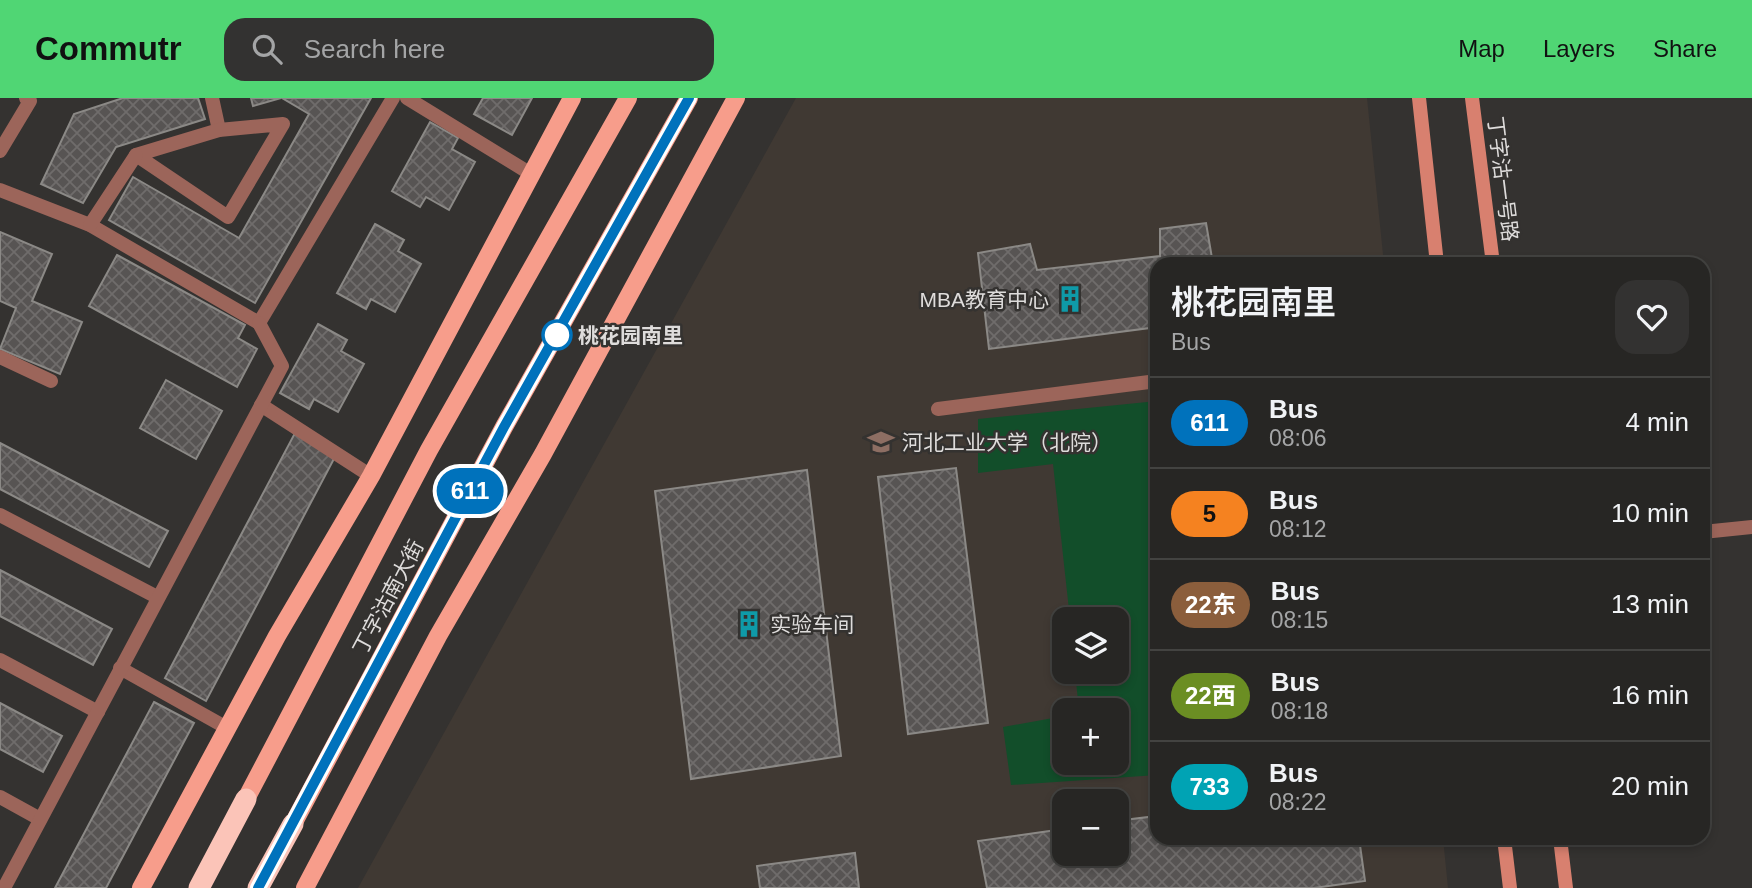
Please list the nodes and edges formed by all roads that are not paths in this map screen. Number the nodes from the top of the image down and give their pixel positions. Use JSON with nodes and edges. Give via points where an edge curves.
{"nodes":[{"id":1,"x":212,"y":98,"type":"edge"},
{"id":2,"x":393,"y":98,"type":"edge"},
{"id":3,"x":407,"y":98,"type":"edge"},
{"id":4,"x":572,"y":98,"type":"edge"},
{"id":5,"x":628,"y":98,"type":"edge"},
{"id":6,"x":689,"y":98,"type":"edge"},
{"id":7,"x":701,"y":98,"type":"edge"},
{"id":8,"x":736,"y":98,"type":"edge"},
{"id":9,"x":1419,"y":98,"type":"edge"},
{"id":10,"x":1472,"y":98,"type":"edge"},
{"id":11,"x":30,"y":99,"type":"edge"},
{"id":12,"x":431,"y":105,"type":"edge"},
{"id":13,"x":673,"y":126,"type":"junction"},
{"id":14,"x":219,"y":130,"type":"junction"},
{"id":15,"x":0,"y":151,"type":"edge"},
{"id":16,"x":136,"y":155,"type":"junction"},
{"id":17,"x":531,"y":174,"type":"junction"},
{"id":18,"x":0,"y":190,"type":"edge"},
{"id":19,"x":90,"y":225,"type":"junction"},
{"id":20,"x":1436,"y":257,"type":"edge"},
{"id":21,"x":1492,"y":257,"type":"edge"},
{"id":22,"x":259,"y":323,"type":"junction"},
{"id":23,"x":0,"y":357,"type":"edge"},
{"id":24,"x":51,"y":381,"type":"dead end"},
{"id":25,"x":1150,"y":382,"type":"edge"},
{"id":26,"x":261,"y":405,"type":"junction"},
{"id":27,"x":938,"y":409,"type":"dead end"},
{"id":28,"x":371,"y":475,"type":"junction"},
{"id":29,"x":0,"y":515,"type":"edge"},
{"id":30,"x":1752,"y":527,"type":"edge"},
{"id":31,"x":1710,"y":531,"type":"edge"},
{"id":32,"x":157,"y":597,"type":"junction"},
{"id":33,"x":0,"y":660,"type":"edge"},
{"id":34,"x":120,"y":668,"type":"junction"},
{"id":35,"x":98,"y":712,"type":"junction"},
{"id":36,"x":227,"y":729,"type":"junction"},
{"id":37,"x":0,"y":797,"type":"edge"},
{"id":38,"x":246,"y":799,"type":"joint"},
{"id":39,"x":40,"y":819,"type":"junction"},
{"id":40,"x":293,"y":824,"type":"joint"},
{"id":41,"x":1505,"y":845,"type":"edge"},
{"id":42,"x":1561,"y":845,"type":"edge"},
{"id":43,"x":4,"y":888,"type":"edge"},
{"id":44,"x":141,"y":888,"type":"edge"},
{"id":45,"x":199,"y":888,"type":"edge"},
{"id":46,"x":258,"y":888,"type":"edge"},
{"id":47,"x":305,"y":888,"type":"edge"},
{"id":48,"x":1510,"y":888,"type":"edge"},
{"id":49,"x":1566,"y":888,"type":"edge"}],
"edges":[{"from":1,"to":14,"type":"street"},
{"from":2,"to":22,"type":"street"},
{"from":3,"to":12,"type":"street"},
{"from":4,"to":17,"type":"main road"},
{"from":5,"to":38,"type":"main road","name":"丁字沽南大街","via":[[429,450]]},
{"from":6,"to":13,"type":"main road","name":"丁字沽南大街"},
{"from":7,"to":13,"type":"main road"},
{"from":8,"to":47,"type":"main road","via":[[543,454],[438,636]]},
{"from":9,"to":20,"type":"main road"},
{"from":10,"to":21,"type":"main road","name":"丁字沽一号路"},
{"from":11,"to":15,"type":"street"},
{"from":12,"to":17,"type":"street"},
{"from":13,"to":40,"type":"main road","name":"丁字沽南大街","via":[[504,427]]},
{"from":14,"to":16,"type":"street"},
{"from":14,"to":16,"type":"street","via":[[283,124],[228,217]]},
{"from":16,"to":19,"type":"street"},
{"from":17,"to":28,"type":"main road"},
{"from":18,"to":19,"type":"street"},
{"from":19,"to":22,"type":"street"},
{"from":22,"to":26,"type":"street","via":[[282,366]]},
{"from":23,"to":24,"type":"street"},
{"from":25,"to":27,"type":"street"},
{"from":26,"to":28,"type":"street"},
{"from":26,"to":32,"type":"street"},
{"from":28,"to":36,"type":"main road"},
{"from":29,"to":32,"type":"street"},
{"from":30,"to":31,"type":"street"},
{"from":32,"to":34,"type":"street"},
{"from":33,"to":35,"type":"street"},
{"from":34,"to":35,"type":"street"},
{"from":34,"to":36,"type":"street"},
{"from":35,"to":39,"type":"street"},
{"from":36,"to":44,"type":"main road"},
{"from":37,"to":39,"type":"street"},
{"from":38,"to":45,"type":"highway"},
{"from":39,"to":43,"type":"street"},
{"from":40,"to":46,"type":"highway"},
{"from":41,"to":48,"type":"main road"},
{"from":42,"to":49,"type":"main road"}]}
